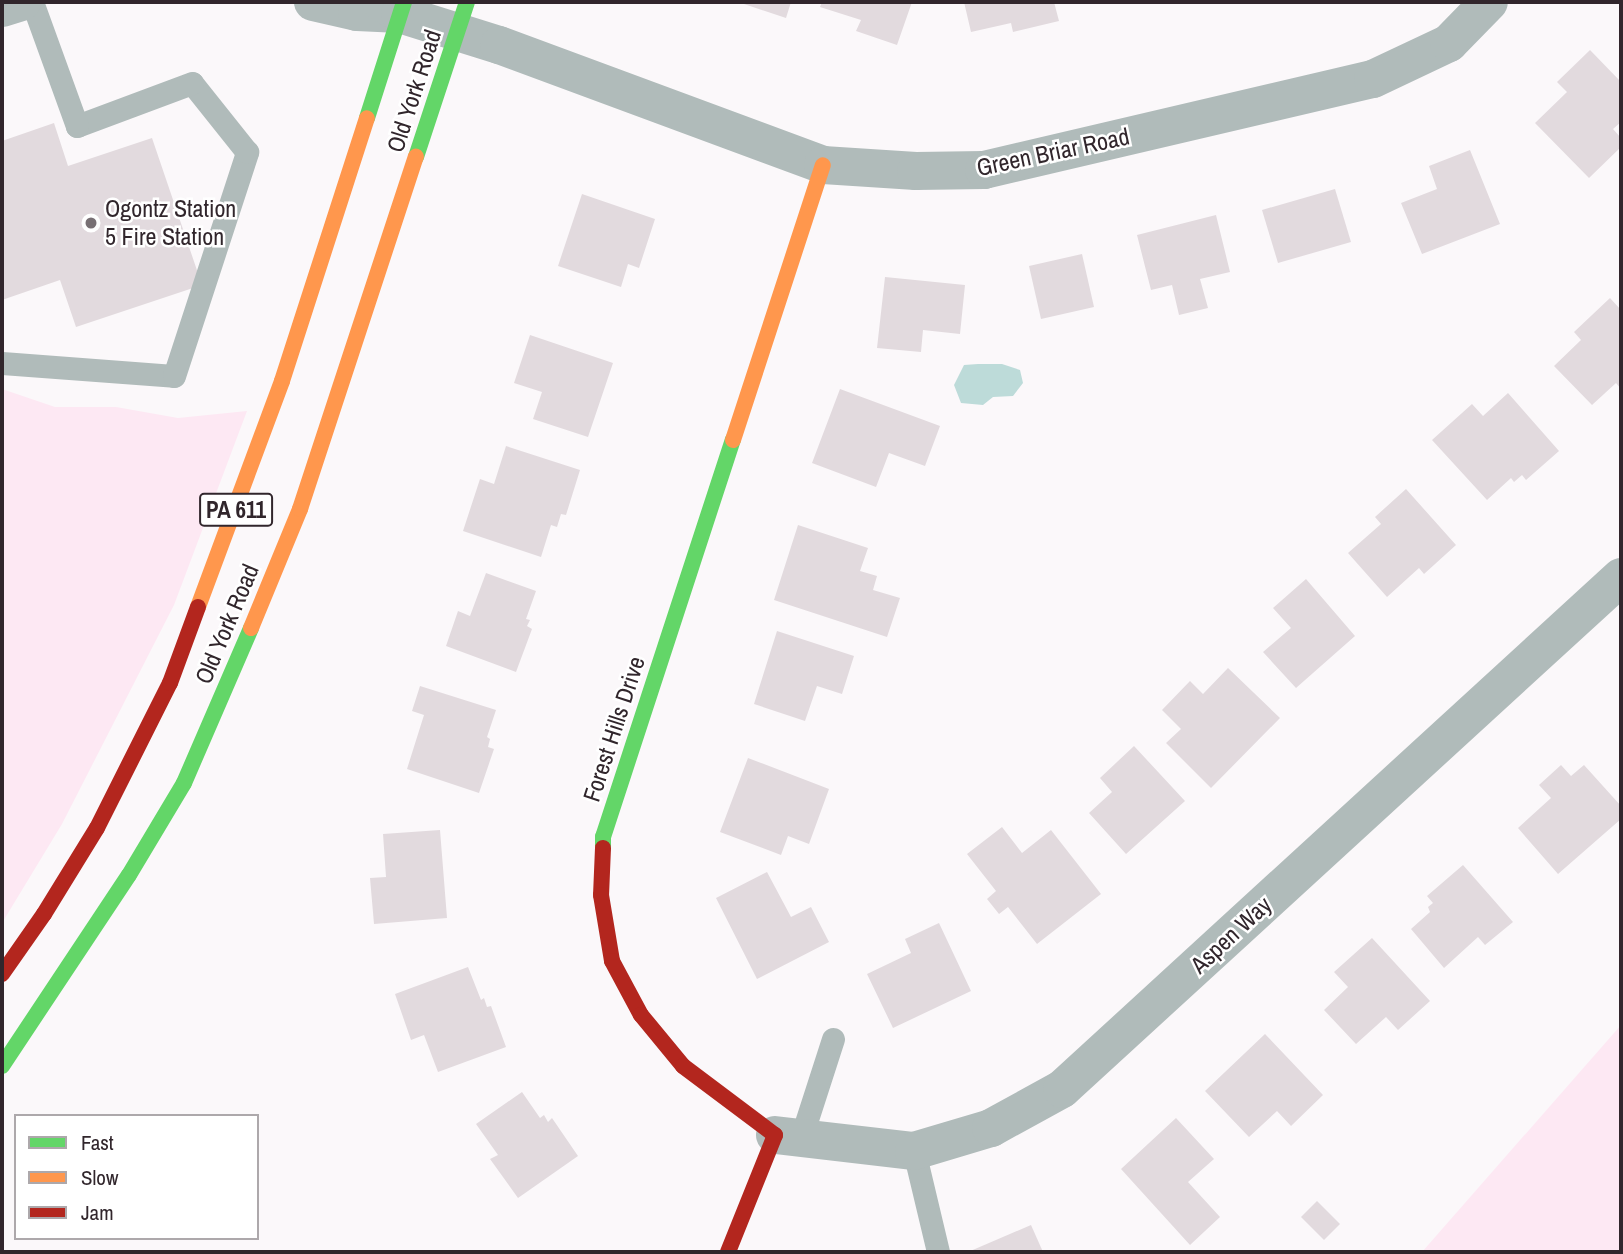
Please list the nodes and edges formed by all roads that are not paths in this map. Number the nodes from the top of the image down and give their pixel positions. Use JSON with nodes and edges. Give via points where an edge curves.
{"nodes":[{"id":1,"x":22,"y":2,"type":"edge"},
{"id":2,"x":32,"y":2,"type":"edge"},
{"id":3,"x":313,"y":2,"type":"edge"},
{"id":4,"x":1489,"y":2,"type":"edge"},
{"id":5,"x":395,"y":6,"type":"edge"},
{"id":6,"x":2,"y":8,"type":"edge"},
{"id":7,"x":462,"y":17,"type":"edge"},
{"id":8,"x":823,"y":165,"type":"junction"},
{"id":9,"x":2,"y":363,"type":"edge"},
{"id":10,"x":1621,"y":577,"type":"edge"},
{"id":11,"x":2,"y":974,"type":"edge"},
{"id":12,"x":834,"y":1039,"type":"dead end"},
{"id":13,"x":2,"y":1066,"type":"edge"},
{"id":14,"x":788,"y":1137,"type":"junction"},
{"id":15,"x":914,"y":1151,"type":"junction"},
{"id":16,"x":727,"y":1252,"type":"edge"},
{"id":17,"x":938,"y":1252,"type":"edge"}],
"edges":[{"from":1,"to":6,"type":"street"},
{"from":2,"to":9,"type":"lane","via":[[77,127],[192,83],[247,152],[174,376]]},
{"from":3,"to":5,"type":"street","name":"Green Briar Road","via":[[358,12]]},
{"from":4,"to":8,"type":"street","name":"Green Briar Road","via":[[1449,43],[1373,79],[984,170]]},
{"from":5,"to":7,"type":"street","name":"Green Briar Road"},
{"from":5,"to":11,"type":"main road","name":"Old York Road","number":"PA 611","via":[[282,381],[170,683],[97,828]]},
{"from":7,"to":8,"type":"street","name":"Green Briar Road"},
{"from":7,"to":13,"type":"main road","name":"Old York Road","number":"PA 611","via":[[300,509],[184,783],[122,886]]},
{"from":8,"to":14,"type":"main road","name":"Forest Hills Drive","via":[[603,837],[601,895],[612,961],[641,1015],[683,1066]]},
{"from":10,"to":15,"type":"street","name":"Aspen Way","via":[[1062,1089],[991,1128]]},
{"from":12,"to":14,"type":"lane"},
{"from":14,"to":15,"type":"street","name":"Aspen Way"},
{"from":14,"to":16,"type":"main road"},
{"from":15,"to":17,"type":"lane"}]}
